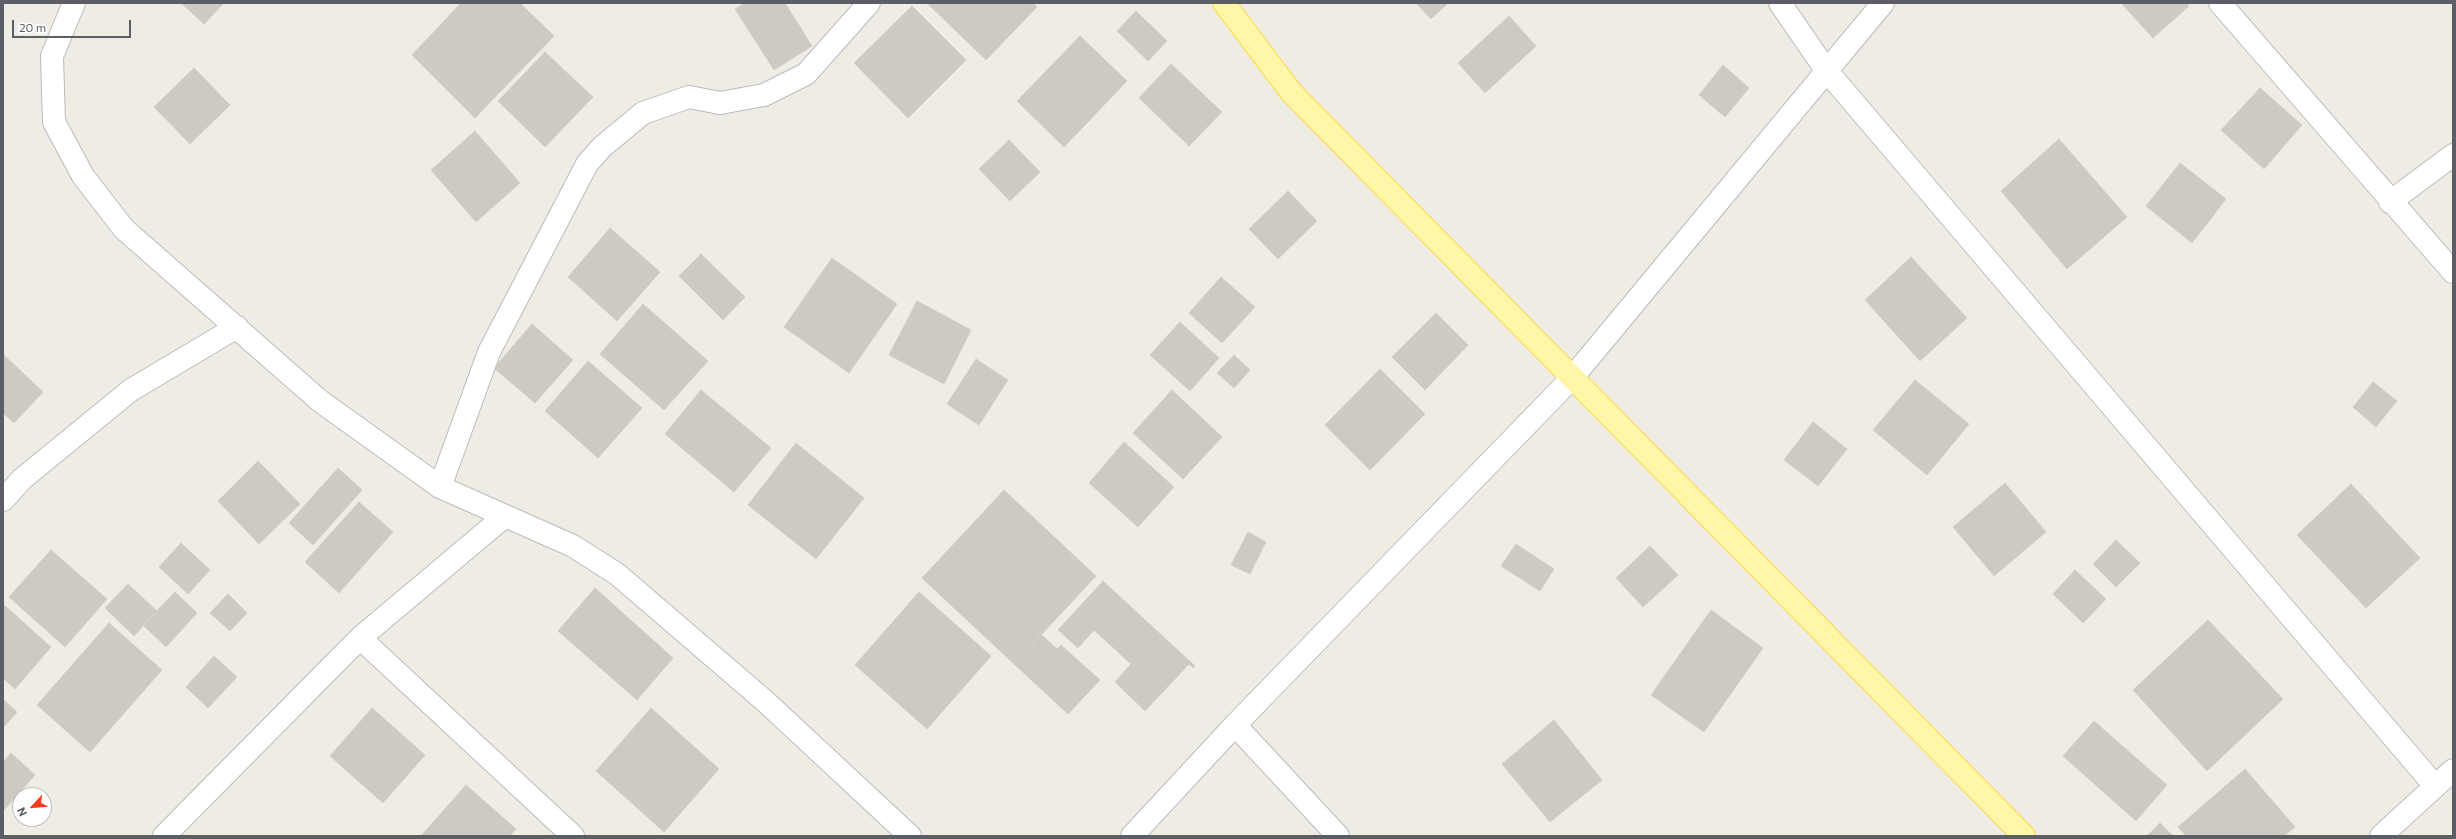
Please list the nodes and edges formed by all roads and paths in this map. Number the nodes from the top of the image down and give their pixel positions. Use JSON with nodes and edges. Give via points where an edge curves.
{"nodes":[{"id":1,"x":74,"y":3,"type":"edge"},
{"id":2,"x":869,"y":3,"type":"edge"},
{"id":3,"x":1224,"y":3,"type":"edge"},
{"id":4,"x":1780,"y":3,"type":"edge"},
{"id":5,"x":1883,"y":3,"type":"edge"},
{"id":6,"x":2220,"y":3,"type":"edge"},
{"id":7,"x":1826,"y":70,"type":"junction"},
{"id":8,"x":2453,"y":155,"type":"edge"},
{"id":9,"x":2390,"y":202,"type":"junction"},
{"id":10,"x":2453,"y":272,"type":"edge"},
{"id":11,"x":237,"y":327,"type":"junction"},
{"id":12,"x":1572,"y":378,"type":"junction"},
{"id":13,"x":440,"y":487,"type":"junction"},
{"id":14,"x":3,"y":500,"type":"edge"},
{"id":15,"x":504,"y":516,"type":"junction"},
{"id":16,"x":360,"y":638,"type":"junction"},
{"id":17,"x":1235,"y":725,"type":"junction"},
{"id":18,"x":2453,"y":770,"type":"edge"},
{"id":19,"x":2435,"y":786,"type":"junction"},
{"id":20,"x":164,"y":836,"type":"edge"},
{"id":21,"x":573,"y":836,"type":"edge"},
{"id":22,"x":910,"y":836,"type":"edge"},
{"id":23,"x":1132,"y":836,"type":"edge"},
{"id":24,"x":1338,"y":836,"type":"edge"},
{"id":25,"x":2024,"y":836,"type":"edge"},
{"id":26,"x":2381,"y":836,"type":"edge"}],
"edges":[{"from":1,"to":11,"type":"street","via":[[52,56],[54,122],[83,176],[124,229]]},
{"from":2,"to":13,"type":"street","via":[[806,74],[764,95],[720,103],[689,97],[643,113],[602,147],[587,164],[489,352]]},
{"from":3,"to":12,"type":"main road","via":[[1291,92]]},
{"from":4,"to":7,"type":"street"},
{"from":5,"to":7,"type":"street"},
{"from":6,"to":9,"type":"street"},
{"from":7,"to":12,"type":"street","via":[[1768,144]]},
{"from":7,"to":19,"type":"street"},
{"from":8,"to":9,"type":"street"},
{"from":9,"to":10,"type":"street"},
{"from":11,"to":13,"type":"street","via":[[320,401]]},
{"from":11,"to":14,"type":"street","via":[[131,390],[22,479]]},
{"from":12,"to":17,"type":"street"},
{"from":12,"to":25,"type":"main road"},
{"from":13,"to":15,"type":"street"},
{"from":15,"to":16,"type":"street"},
{"from":15,"to":22,"type":"street","via":[[573,546],[617,574],[766,702]]},
{"from":16,"to":20,"type":"street"},
{"from":16,"to":21,"type":"street"},
{"from":17,"to":23,"type":"street"},
{"from":17,"to":24,"type":"street"},
{"from":18,"to":19,"type":"street"},
{"from":19,"to":26,"type":"street"}]}
